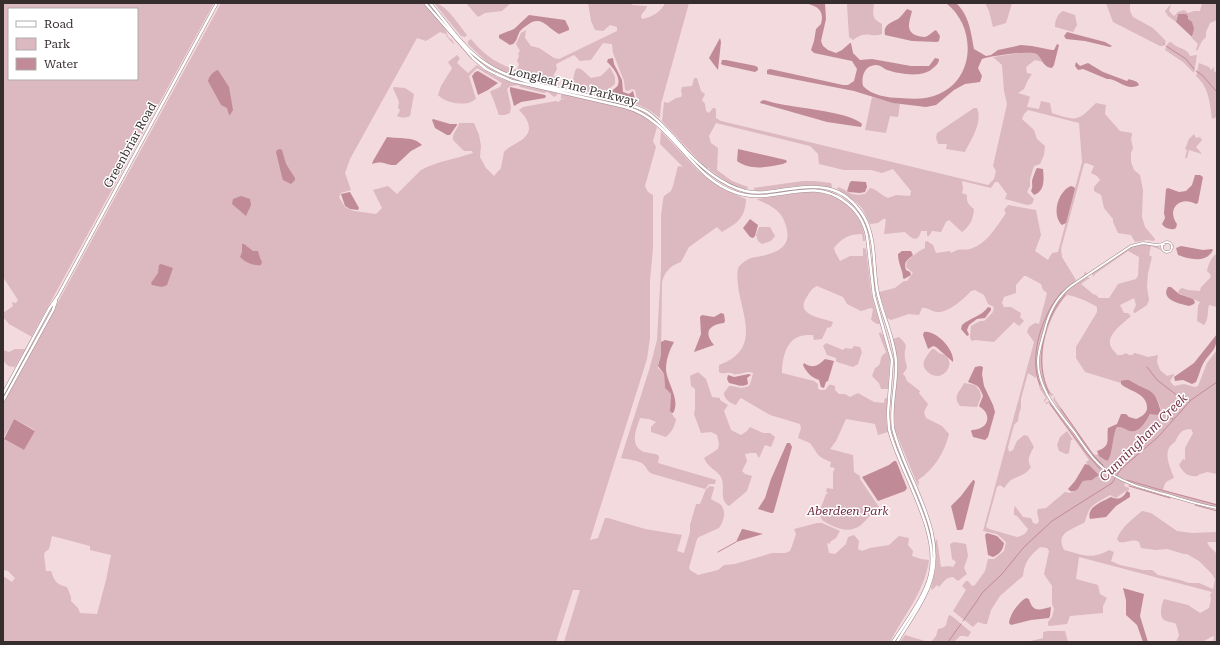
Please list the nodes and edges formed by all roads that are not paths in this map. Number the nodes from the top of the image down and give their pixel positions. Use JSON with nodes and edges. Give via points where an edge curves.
{"nodes":[{"id":1,"x":218,"y":3,"type":"edge"},
{"id":2,"x":425,"y":3,"type":"edge"},
{"id":3,"x":430,"y":3,"type":"edge"},
{"id":4,"x":626,"y":106,"type":"junction"},
{"id":5,"x":1164,"y":244,"type":"junction"},
{"id":6,"x":1156,"y":245,"type":"junction"},
{"id":7,"x":1162,"y":249,"type":"junction"},
{"id":8,"x":58,"y":296,"type":"junction"},
{"id":9,"x":3,"y":394,"type":"edge"},
{"id":10,"x":3,"y":401,"type":"edge"},
{"id":11,"x":1217,"y":508,"type":"edge"},
{"id":12,"x":929,"y":538,"type":"junction"},
{"id":13,"x":935,"y":556,"type":"junction"},
{"id":14,"x":893,"y":642,"type":"edge"},
{"id":15,"x":897,"y":642,"type":"edge"}],
"edges":[{"from":1,"to":8,"type":"main road","name":"Greenbriar Road"},
{"from":2,"to":4,"type":"main road","name":"Longleaf Pine Parkway","via":[[473,58],[486,69],[512,81]]},
{"from":3,"to":4,"type":"main road","name":"Longleaf Pine Parkway","via":[[475,56],[496,71],[513,78]]},
{"from":4,"to":12,"type":"main road","name":"Longleaf Pine Parkway","via":[[655,122],[695,166],[731,191],[756,196],[807,190],[822,191],[842,199],[858,215],[867,236],[874,296],[892,360],[889,429]]},
{"from":4,"to":13,"type":"main road","name":"Longleaf Pine Parkway","via":[[645,111],[657,119],[694,160],[734,188],[756,193],[807,186],[823,187],[844,196],[861,212],[871,235],[878,295],[896,359],[893,428],[927,516]]},
{"from":5,"to":6,"type":"street"},
{"from":5,"to":7,"type":"street"},
{"from":5,"to":7,"type":"street","via":[[1169,243],[1172,249],[1167,253]]},
{"from":6,"to":7,"type":"street"},
{"from":6,"to":11,"type":"street","via":[[1143,243],[1131,246],[1065,292],[1050,313],[1039,352],[1039,371],[1046,393],[1101,466],[1118,478],[1135,485]]},
{"from":8,"to":9,"type":"main road","name":"Greenbriar Road"},
{"from":8,"to":10,"type":"main road","name":"Greenbriar Road","via":[[53,310]]},
{"from":12,"to":13,"type":"main road"},
{"from":12,"to":14,"type":"main road","name":"Longleaf Pine Parkway","via":[[932,557],[930,575],[922,594]]},
{"from":13,"to":15,"type":"main road","name":"Longleaf Pine Parkway","via":[[934,573],[927,592]]}]}
